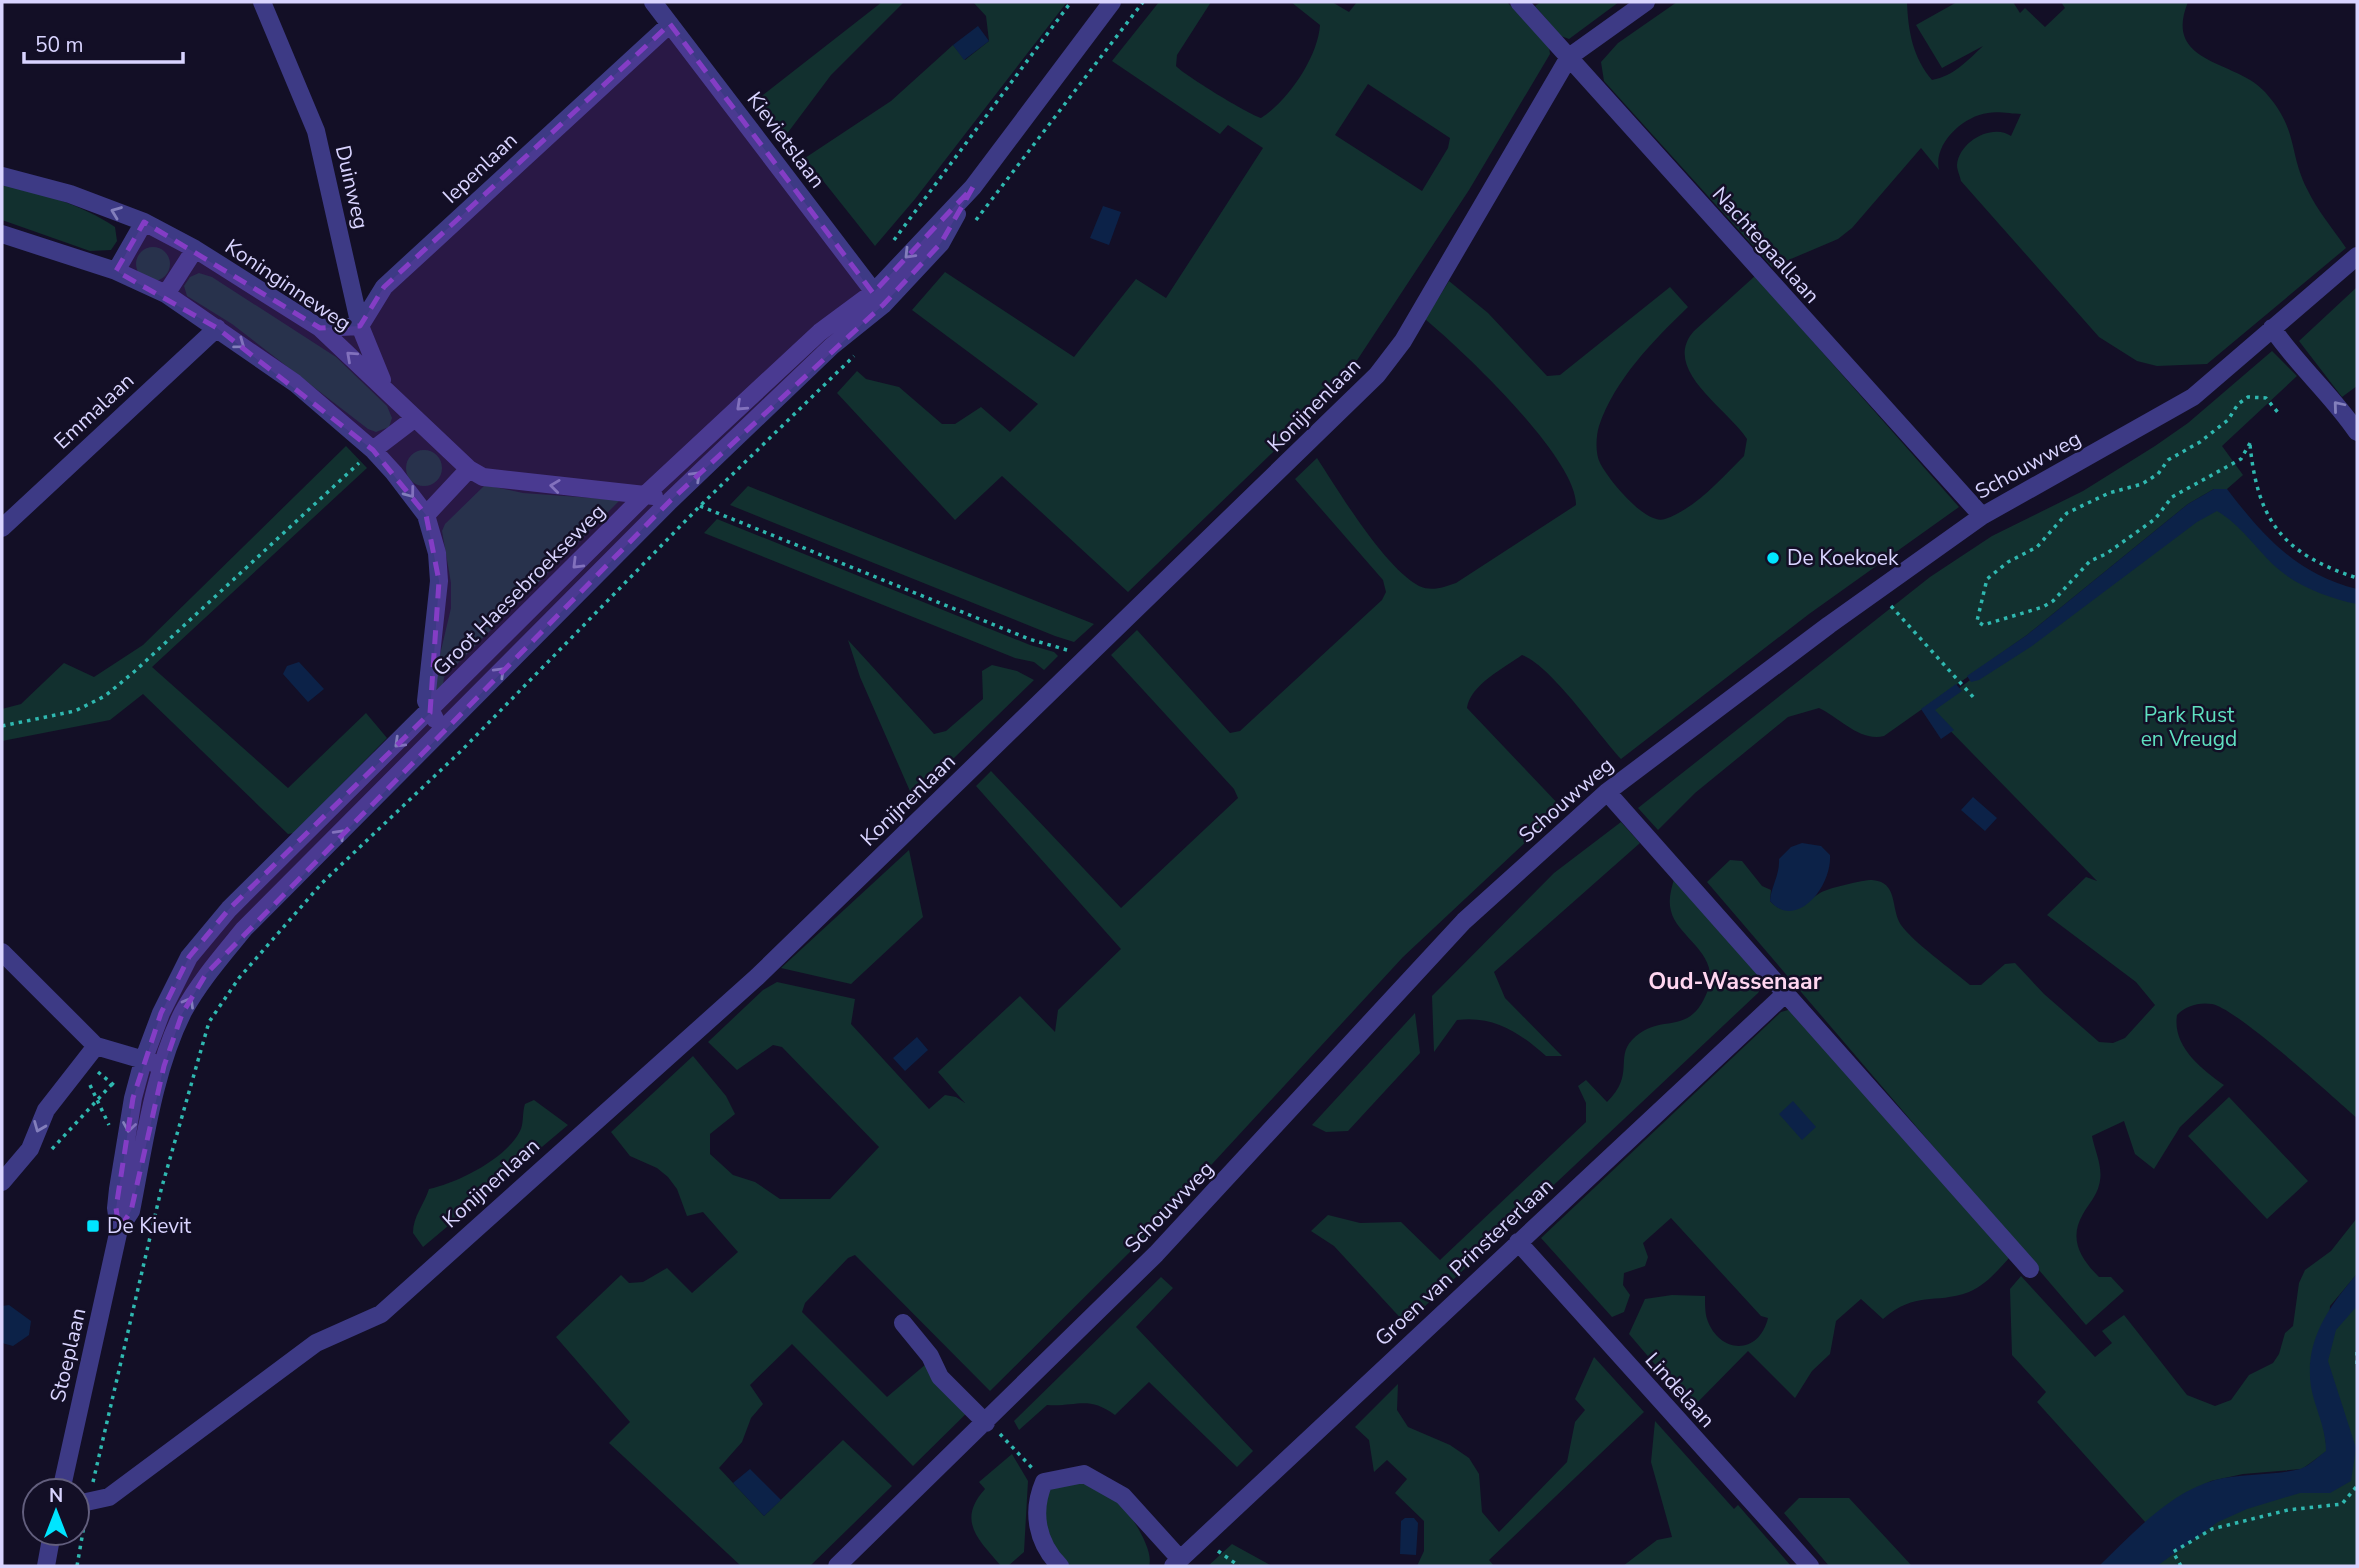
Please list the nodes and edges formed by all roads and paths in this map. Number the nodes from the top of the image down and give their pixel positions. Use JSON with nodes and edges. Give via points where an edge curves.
{"nodes":[{"id":1,"x":261,"y":2,"type":"edge"},
{"id":2,"x":653,"y":2,"type":"edge"},
{"id":3,"x":1071,"y":2,"type":"edge"},
{"id":4,"x":1112,"y":2,"type":"edge"},
{"id":5,"x":1143,"y":2,"type":"edge"},
{"id":6,"x":1519,"y":2,"type":"edge"},
{"id":7,"x":1646,"y":2,"type":"edge"},
{"id":8,"x":670,"y":24,"type":"junction"},
{"id":9,"x":1569,"y":57,"type":"junction"},
{"id":10,"x":2,"y":176,"type":"edge"},
{"id":11,"x":144,"y":222,"type":"junction"},
{"id":12,"x":972,"y":225,"type":"dead end"},
{"id":13,"x":2,"y":234,"type":"edge"},
{"id":14,"x":889,"y":247,"type":"dead end"},
{"id":15,"x":195,"y":249,"type":"junction"},
{"id":16,"x":2357,"y":256,"type":"edge"},
{"id":17,"x":116,"y":271,"type":"junction"},
{"id":18,"x":166,"y":294,"type":"junction"},
{"id":19,"x":878,"y":298,"type":"junction"},
{"id":20,"x":360,"y":327,"type":"junction"},
{"id":21,"x":218,"y":328,"type":"junction"},
{"id":22,"x":320,"y":328,"type":"junction"},
{"id":23,"x":2272,"y":328,"type":"junction"},
{"id":24,"x":856,"y":354,"type":"dead end"},
{"id":25,"x":385,"y":386,"type":"junction"},
{"id":26,"x":2280,"y":415,"type":"dead end"},
{"id":27,"x":415,"y":418,"type":"junction"},
{"id":28,"x":2357,"y":432,"type":"edge"},
{"id":29,"x":373,"y":450,"type":"junction"},
{"id":30,"x":469,"y":469,"type":"junction"},
{"id":31,"x":2009,"y":480,"type":"dead end"},
{"id":32,"x":1973,"y":486,"type":"dead end"},
{"id":33,"x":647,"y":493,"type":"junction"},
{"id":34,"x":670,"y":500,"type":"junction"},
{"id":35,"x":700,"y":506,"type":"junction"},
{"id":36,"x":426,"y":515,"type":"junction"},
{"id":37,"x":1982,"y":516,"type":"junction"},
{"id":38,"x":2,"y":528,"type":"edge"},
{"id":39,"x":2357,"y":578,"type":"edge"},
{"id":40,"x":1877,"y":591,"type":"junction"},
{"id":41,"x":1086,"y":657,"type":"junction"},
{"id":42,"x":1975,"y":699,"type":"dead end"},
{"id":43,"x":430,"y":713,"type":"junction"},
{"id":44,"x":2,"y":726,"type":"edge"},
{"id":45,"x":443,"y":728,"type":"junction"},
{"id":46,"x":1607,"y":792,"type":"junction"},
{"id":47,"x":2,"y":952,"type":"edge"},
{"id":48,"x":1787,"y":992,"type":"junction"},
{"id":49,"x":96,"y":1046,"type":"junction"},
{"id":50,"x":143,"y":1061,"type":"junction"},
{"id":51,"x":164,"y":1066,"type":"junction"},
{"id":52,"x":76,"y":1071,"type":"junction"},
{"id":53,"x":112,"y":1084,"type":"dead end"},
{"id":54,"x":98,"y":1100,"type":"junction"},
{"id":55,"x":113,"y":1133,"type":"dead end"},
{"id":56,"x":45,"y":1157,"type":"dead end"},
{"id":57,"x":2,"y":1182,"type":"edge"},
{"id":58,"x":119,"y":1230,"type":"junction"},
{"id":59,"x":1518,"y":1242,"type":"junction"},
{"id":60,"x":2030,"y":1269,"type":"dead end"},
{"id":61,"x":903,"y":1323,"type":"dead end"},
{"id":62,"x":2357,"y":1352,"type":"edge"},
{"id":63,"x":2357,"y":1367,"type":"edge"},
{"id":64,"x":986,"y":1423,"type":"junction"},
{"id":65,"x":64,"y":1477,"type":"edge"},
{"id":66,"x":89,"y":1477,"type":"edge"},
{"id":67,"x":1044,"y":1482,"type":"junction"},
{"id":68,"x":2357,"y":1486,"type":"edge"},
{"id":69,"x":91,"y":1500,"type":"edge"},
{"id":70,"x":49,"y":1547,"type":"edge"},
{"id":71,"x":79,"y":1547,"type":"edge"},
{"id":72,"x":1224,"y":1556,"type":"dead end"},
{"id":73,"x":1177,"y":1563,"type":"edge"},
{"id":74,"x":46,"y":1566,"type":"edge"},
{"id":75,"x":77,"y":1566,"type":"edge"},
{"id":76,"x":837,"y":1566,"type":"edge"},
{"id":77,"x":1060,"y":1566,"type":"edge"},
{"id":78,"x":1239,"y":1566,"type":"edge"},
{"id":79,"x":1810,"y":1566,"type":"edge"},
{"id":80,"x":2181,"y":1566,"type":"edge"}],
"edges":[{"from":1,"to":20,"type":"street","name":"Duinweg","via":[[316,131]]},
{"from":2,"to":8,"type":"street","name":"Kievietslaan"},
{"from":3,"to":14,"type":"path"},
{"from":4,"to":19,"type":"street","name":"Groot Haesebroekseweg","via":[[973,187]]},
{"from":5,"to":12,"type":"path"},
{"from":6,"to":9,"type":"street","name":"Nachtegaallaan"},
{"from":7,"to":9,"type":"street","name":"Konijnenlaan"},
{"from":8,"to":19,"type":"street","name":"Kievietslaan"},
{"from":8,"to":20,"type":"street","name":"Iepenlaan","via":[[384,288]]},
{"from":9,"to":37,"type":"street","name":"Nachtegaallaan"},
{"from":9,"to":41,"type":"street","name":"Konijnenlaan","via":[[1403,341],[1377,375]]},
{"from":11,"to":10,"type":"street","name":"Koninginneweg","one_way":true,"via":[[70,194]]},
{"from":11,"to":15,"type":"street","name":"Koninginneweg"},
{"from":11,"to":17,"type":"street"},
{"from":13,"to":17,"type":"street"},
{"from":15,"to":18,"type":"street","name":"Koninginneweg"},
{"from":15,"to":22,"type":"street","name":"Koninginneweg"},
{"from":16,"to":23,"type":"street","name":"Schouwweg"},
{"from":17,"to":18,"type":"street"},
{"from":18,"to":21,"type":"street"},
{"from":19,"to":33,"type":"street","name":"Groot Haesebroekseweg","one_way":true,"via":[[820,332]]},
{"from":34,"to":19,"type":"street","name":"Groot Haesebroekseweg","one_way":true},
{"from":20,"to":22,"type":"street"},
{"from":20,"to":25,"type":"street","name":"Duinweg"},
{"from":21,"to":29,"type":"street","one_way":true,"via":[[295,383]]},
{"from":21,"to":38,"type":"street","name":"Emmalaan"},
{"from":25,"to":22,"type":"street","name":"Koninginneweg","one_way":true},
{"from":28,"to":23,"type":"street","one_way":true},
{"from":23,"to":37,"type":"street","name":"Schouwweg","via":[[2193,397]]},
{"from":24,"to":35,"type":"path"},
{"from":25,"to":27,"type":"street","name":"Koninginneweg"},
{"from":26,"to":39,"type":"path","via":[[2266,398],[2248,397],[2228,420],[2168,460],[2150,479],[2067,513],[2037,547],[1987,579],[1977,621],[1983,625],[2043,607],[2090,561],[2155,519],[2172,497],[2241,459],[2250,443],[2269,520],[2295,551]]},
{"from":27,"to":29,"type":"street"},
{"from":27,"to":30,"type":"street","name":"Koninginneweg"},
{"from":29,"to":36,"type":"street","one_way":true},
{"from":29,"to":44,"type":"path","via":[[105,696],[75,711]]},
{"from":33,"to":30,"type":"street","name":"Koninginneweg","one_way":true,"via":[[484,477]]},
{"from":30,"to":36,"type":"street"},
{"from":31,"to":32,"type":"path"},
{"from":33,"to":34,"type":"street","name":"Koninginneweg"},
{"from":33,"to":43,"type":"street","name":"Groot Haesebroekseweg","one_way":true},
{"from":45,"to":34,"type":"street","name":"Groot Haesebroekseweg","one_way":true},
{"from":35,"to":41,"type":"path","via":[[1029,639]]},
{"from":35,"to":66,"type":"path","via":[[462,750],[322,883],[239,978],[209,1022],[161,1190]]},
{"from":36,"to":43,"type":"street","via":[[439,581],[426,701]]},
{"from":37,"to":40,"type":"street","name":"Schouwweg"},
{"from":40,"to":42,"type":"path"},
{"from":40,"to":46,"type":"street","name":"Schouwweg"},
{"from":41,"to":69,"type":"street","name":"Konijnenlaan","via":[[757,977],[381,1314],[316,1343],[109,1497]]},
{"from":43,"to":45,"type":"street"},
{"from":43,"to":50,"type":"street","name":"Groot Haesebroekseweg","one_way":true,"via":[[229,909],[197,947],[160,1013]]},
{"from":51,"to":45,"type":"street","name":"Groot Haesebroekseweg","one_way":true,"via":[[182,1014],[206,974],[244,929]]},
{"from":46,"to":48,"type":"street"},
{"from":46,"to":64,"type":"street","name":"Schouwweg","via":[[1464,921],[1166,1244]]},
{"from":47,"to":49,"type":"street"},
{"from":48,"to":59,"type":"street","name":"Groen van Prinstererlaan"},
{"from":48,"to":60,"type":"street"},
{"from":49,"to":50,"type":"street"},
{"from":49,"to":52,"type":"street"},
{"from":50,"to":51,"type":"street"},
{"from":50,"to":58,"type":"street","name":"Stoeplaan","one_way":true,"via":[[118,1189]]},
{"from":51,"to":58,"type":"street","name":"Stoeplaan","via":[[131,1211]]},
{"from":52,"to":54,"type":"path"},
{"from":52,"to":57,"type":"street","one_way":true,"via":[[46,1110],[30,1149]]},
{"from":53,"to":54,"type":"path"},
{"from":54,"to":55,"type":"path"},
{"from":54,"to":56,"type":"path"},
{"from":58,"to":65,"type":"street","name":"Stoeplaan"},
{"from":59,"to":73,"type":"street","name":"Groen van Prinstererlaan"},
{"from":59,"to":79,"type":"street","name":"Lindelaan"},
{"from":61,"to":64,"type":"street","via":[[930,1356],[940,1377]]},
{"from":62,"to":63,"type":"path"},
{"from":64,"to":67,"type":"path"},
{"from":64,"to":76,"type":"street","name":"Schouwweg"},
{"from":67,"to":73,"type":"street","via":[[1084,1474],[1123,1496]]},
{"from":67,"to":77,"type":"street","via":[[1036,1517],[1046,1553]]},
{"from":68,"to":80,"type":"path","via":[[2342,1504],[2288,1510],[2212,1529],[2173,1552]]},
{"from":70,"to":74,"type":"street"},
{"from":71,"to":75,"type":"path"},
{"from":72,"to":78,"type":"path"}]}
